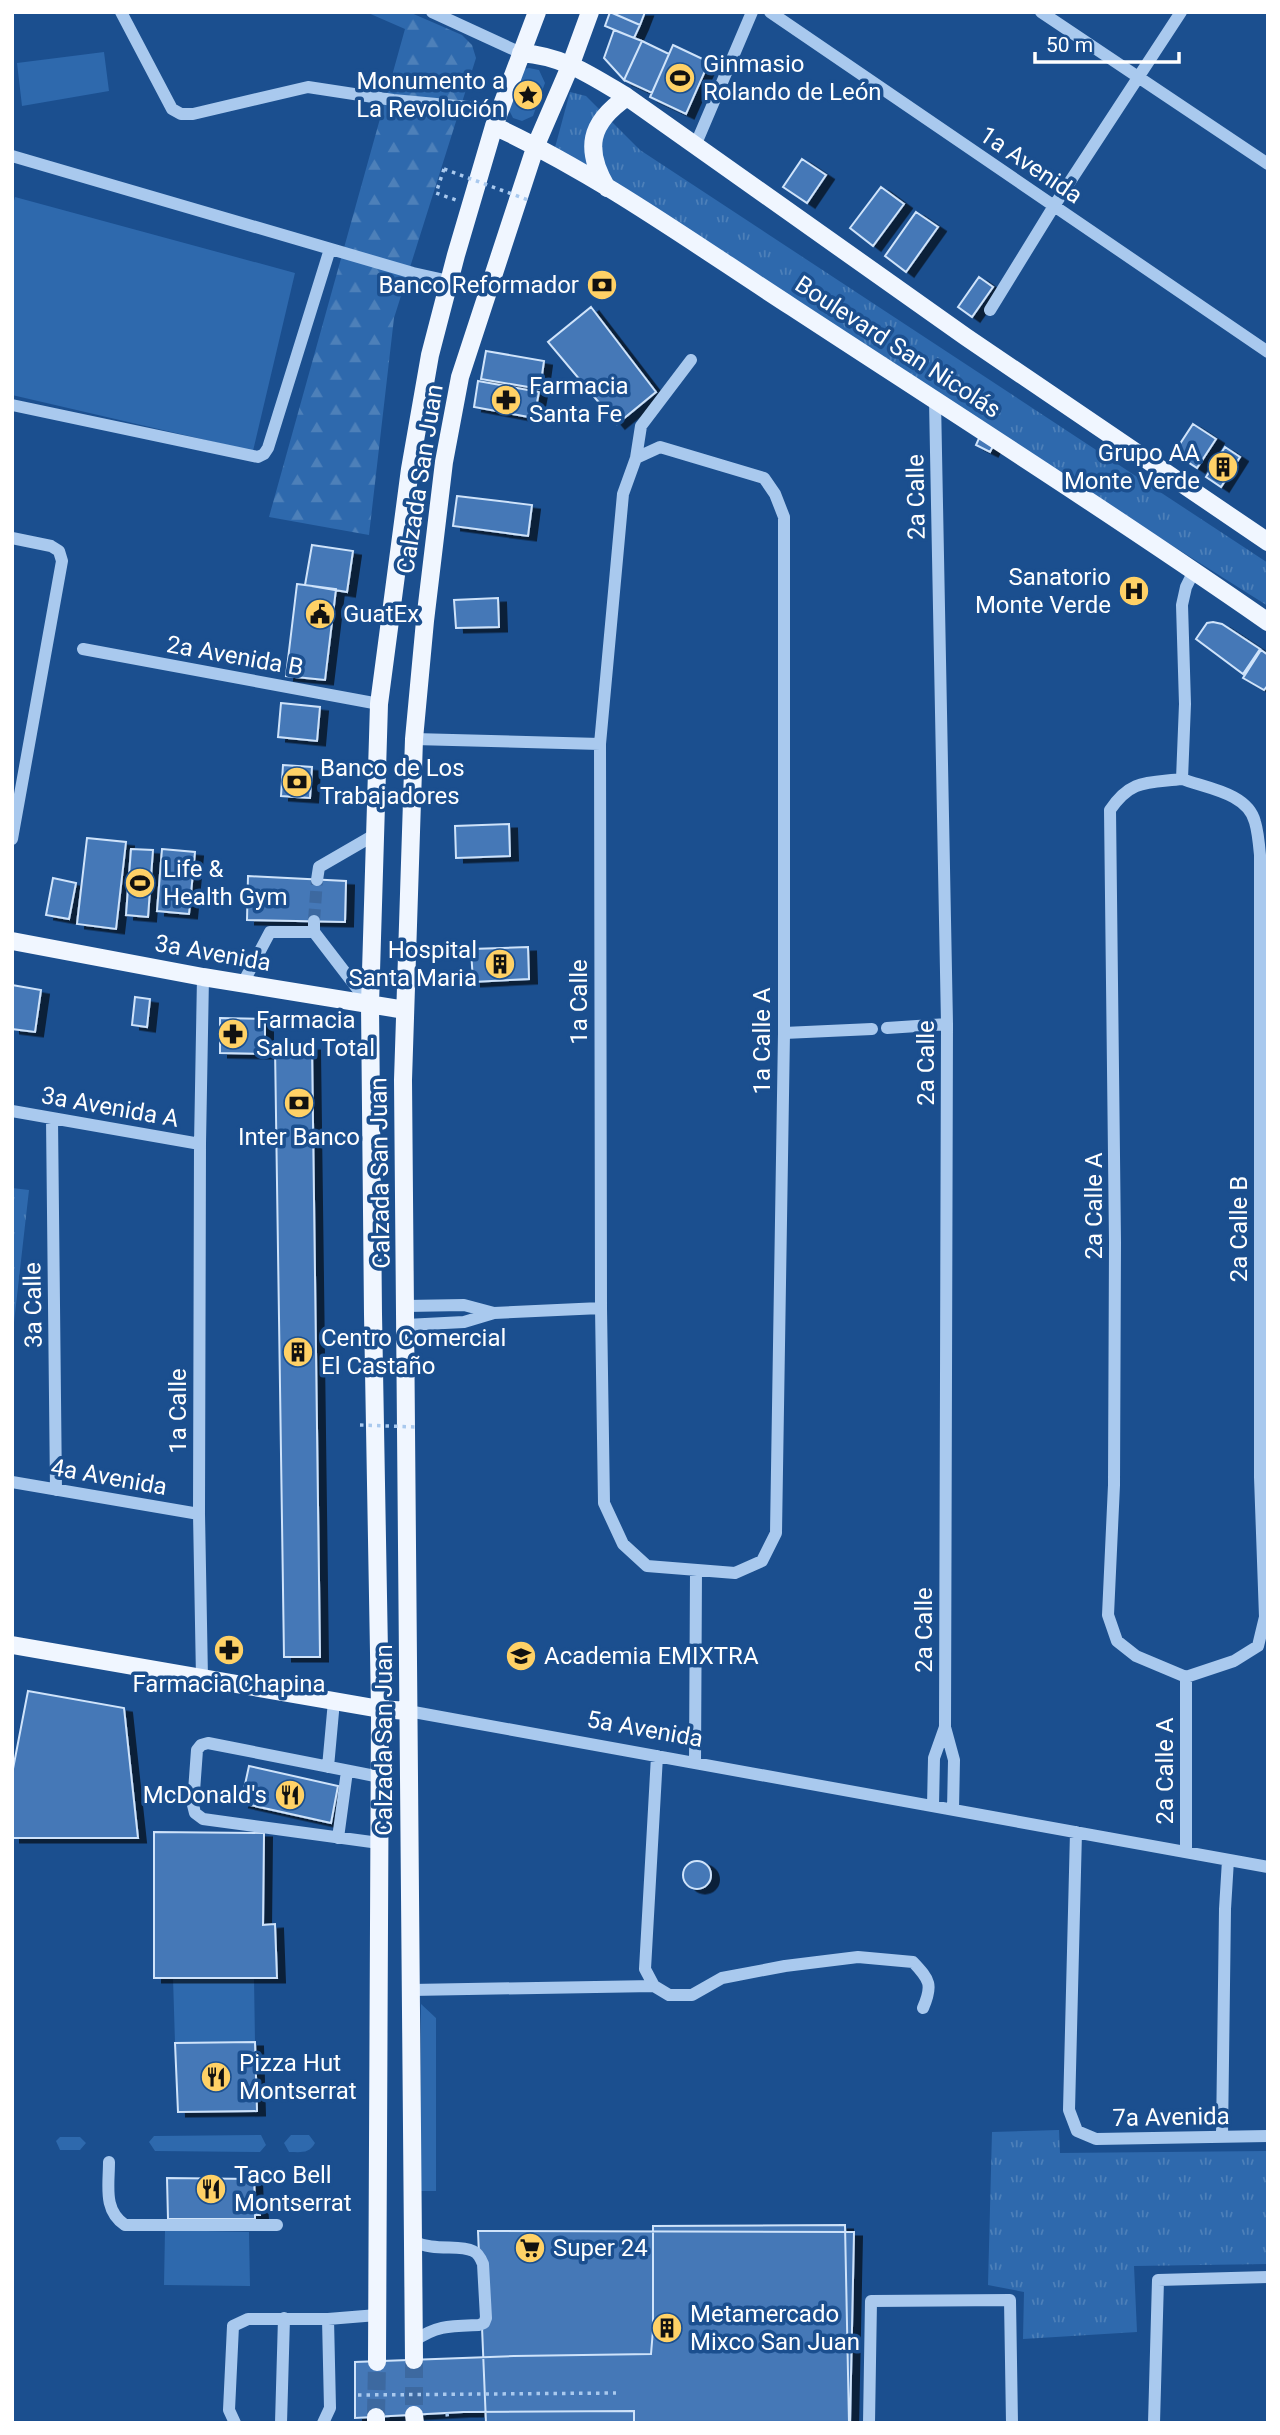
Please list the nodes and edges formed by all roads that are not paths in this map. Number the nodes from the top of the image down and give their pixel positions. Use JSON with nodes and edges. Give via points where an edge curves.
{"nodes":[{"id":1,"x":121,"y":12,"type":"edge"},
{"id":2,"x":432,"y":12,"type":"edge"},
{"id":3,"x":537,"y":12,"type":"edge"},
{"id":4,"x":590,"y":12,"type":"edge"},
{"id":5,"x":752,"y":12,"type":"edge"},
{"id":6,"x":770,"y":12,"type":"edge"},
{"id":7,"x":1041,"y":12,"type":"edge"},
{"id":8,"x":1181,"y":12,"type":"edge"},
{"id":9,"x":521,"y":53,"type":"junction"},
{"id":10,"x":571,"y":64,"type":"junction"},
{"id":11,"x":1138,"y":78,"type":"junction"},
{"id":12,"x":627,"y":97,"type":"junction"},
{"id":13,"x":498,"y":118,"type":"junction"},
{"id":14,"x":536,"y":145,"type":"junction"},
{"id":15,"x":695,"y":146,"type":"junction"},
{"id":16,"x":12,"y":156,"type":"edge"},
{"id":17,"x":1268,"y":164,"type":"edge"},
{"id":18,"x":608,"y":189,"type":"junction"},
{"id":19,"x":1054,"y":206,"type":"junction"},
{"id":20,"x":330,"y":249,"type":"junction"},
{"id":21,"x":449,"y":281,"type":"junction"},
{"id":22,"x":990,"y":310,"type":"dead end"},
{"id":23,"x":1268,"y":352,"type":"edge"},
{"id":24,"x":691,"y":360,"type":"dead end"},
{"id":25,"x":935,"y":400,"type":"junction"},
{"id":26,"x":12,"y":405,"type":"edge"},
{"id":27,"x":636,"y":458,"type":"junction"},
{"id":28,"x":12,"y":538,"type":"edge"},
{"id":29,"x":1268,"y":542,"type":"edge"},
{"id":30,"x":1194,"y":571,"type":"junction"},
{"id":31,"x":1268,"y":622,"type":"edge"},
{"id":32,"x":83,"y":649,"type":"dead end"},
{"id":33,"x":379,"y":704,"type":"junction"},
{"id":34,"x":414,"y":740,"type":"junction"},
{"id":35,"x":600,"y":744,"type":"junction"},
{"id":36,"x":1182,"y":779,"type":"junction"},
{"id":37,"x":376,"y":834,"type":"junction"},
{"id":38,"x":12,"y":839,"type":"edge"},
{"id":39,"x":317,"y":880,"type":"tunnel mouth"},
{"id":40,"x":12,"y":941,"type":"edge"},
{"id":41,"x":203,"y":977,"type":"junction"},
{"id":42,"x":243,"y":983,"type":"junction"},
{"id":43,"x":370,"y":1005,"type":"junction"},
{"id":44,"x":405,"y":1010,"type":"junction"},
{"id":45,"x":947,"y":1024,"type":"junction"},
{"id":46,"x":887,"y":1028,"type":"dead end"},
{"id":47,"x":872,"y":1029,"type":"dead end"},
{"id":48,"x":784,"y":1033,"type":"junction"},
{"id":49,"x":12,"y":1111,"type":"edge"},
{"id":50,"x":52,"y":1119,"type":"junction"},
{"id":51,"x":200,"y":1144,"type":"junction"},
{"id":52,"x":406,"y":1306,"type":"junction"},
{"id":53,"x":601,"y":1308,"type":"junction"},
{"id":54,"x":494,"y":1314,"type":"junction"},
{"id":55,"x":406,"y":1325,"type":"junction"},
{"id":56,"x":12,"y":1482,"type":"edge"},
{"id":57,"x":56,"y":1490,"type":"junction"},
{"id":58,"x":199,"y":1514,"type":"junction"},
{"id":59,"x":696,"y":1570,"type":"junction"},
{"id":60,"x":12,"y":1645,"type":"edge"},
{"id":61,"x":1186,"y":1677,"type":"junction"},
{"id":62,"x":202,"y":1678,"type":"junction"},
{"id":63,"x":334,"y":1701,"type":"junction"},
{"id":64,"x":380,"y":1709,"type":"junction"},
{"id":65,"x":408,"y":1711,"type":"junction"},
{"id":66,"x":945,"y":1727,"type":"junction"},
{"id":67,"x":657,"y":1756,"type":"junction"},
{"id":68,"x":695,"y":1763,"type":"junction"},
{"id":69,"x":328,"y":1767,"type":"junction"},
{"id":70,"x":347,"y":1771,"type":"junction"},
{"id":71,"x":380,"y":1777,"type":"junction"},
{"id":72,"x":933,"y":1806,"type":"junction"},
{"id":73,"x":953,"y":1810,"type":"junction"},
{"id":74,"x":1076,"y":1832,"type":"junction"},
{"id":75,"x":338,"y":1838,"type":"junction"},
{"id":76,"x":379,"y":1843,"type":"junction"},
{"id":77,"x":1186,"y":1852,"type":"junction"},
{"id":78,"x":1228,"y":1860,"type":"junction"},
{"id":79,"x":1268,"y":1867,"type":"edge"},
{"id":80,"x":654,"y":1986,"type":"junction"},
{"id":81,"x":411,"y":1990,"type":"junction"},
{"id":82,"x":923,"y":2008,"type":"dead end"},
{"id":83,"x":1268,"y":2136,"type":"edge"},
{"id":84,"x":1222,"y":2137,"type":"junction"},
{"id":85,"x":109,"y":2162,"type":"dead end"},
{"id":86,"x":277,"y":2225,"type":"dead end"},
{"id":87,"x":413,"y":2241,"type":"junction"},
{"id":88,"x":1268,"y":2277,"type":"edge"},
{"id":89,"x":377,"y":2315,"type":"junction"},
{"id":90,"x":284,"y":2318,"type":"junction"},
{"id":91,"x":328,"y":2319,"type":"junction"},
{"id":92,"x":414,"y":2341,"type":"junction"},
{"id":93,"x":414,"y":2360,"type":"tunnel mouth"},
{"id":94,"x":377,"y":2361,"type":"tunnel mouth"},
{"id":95,"x":234,"y":2423,"type":"edge"},
{"id":96,"x":281,"y":2423,"type":"edge"},
{"id":97,"x":323,"y":2423,"type":"edge"},
{"id":98,"x":869,"y":2423,"type":"edge"},
{"id":99,"x":1012,"y":2423,"type":"edge"},
{"id":100,"x":1154,"y":2423,"type":"edge"}],
"edges":[{"from":1,"to":13,"type":"street","via":[[172,109],[181,114],[309,87]]},
{"from":2,"to":9,"type":"street"},
{"from":3,"to":9,"type":"main road","name":"Calzada San Juan"},
{"from":4,"to":10,"type":"main road","name":"Calzada San Juan"},
{"from":5,"to":15,"type":"street"},
{"from":6,"to":19,"type":"street","name":"1a Avenida"},
{"from":7,"to":11,"type":"street"},
{"from":8,"to":11,"type":"street"},
{"from":9,"to":10,"type":"main road","name":"Boulevard San Nicolás"},
{"from":9,"to":13,"type":"main road","name":"Calzada San Juan"},
{"from":10,"to":12,"type":"main road","name":"Boulevard San Nicolás"},
{"from":10,"to":14,"type":"main road","name":"Calzada San Juan"},
{"from":11,"to":17,"type":"street"},
{"from":11,"to":19,"type":"street"},
{"from":12,"to":15,"type":"main road","name":"Boulevard San Nicolás"},
{"from":12,"to":18,"type":"main road","via":[[609,109],[597,127],[592,148],[596,170]]},
{"from":13,"to":14,"type":"main road","name":"Boulevard San Nicolás"},
{"from":13,"to":21,"type":"main road","name":"Calzada San Juan"},
{"from":14,"to":18,"type":"main road","name":"Boulevard San Nicolás"},
{"from":14,"to":34,"type":"main road","name":"Calzada San Juan","via":[[460,377],[443,475]]},
{"from":15,"to":29,"type":"main road","name":"Boulevard San Nicolás"},
{"from":16,"to":20,"type":"street"},
{"from":18,"to":25,"type":"main road","name":"Boulevard San Nicolás"},
{"from":19,"to":22,"type":"street"},
{"from":19,"to":23,"type":"street","name":"1a Avenida"},
{"from":20,"to":21,"type":"street"},
{"from":20,"to":26,"type":"street","via":[[268,448],[258,457]]},
{"from":21,"to":33,"type":"main road","name":"Calzada San Juan","via":[[430,355],[410,469]]},
{"from":24,"to":27,"type":"street","name":"1a Calle","via":[[641,426]]},
{"from":25,"to":30,"type":"main road","name":"Boulevard San Nicolás"},
{"from":25,"to":45,"type":"street","name":"2a Calle"},
{"from":27,"to":35,"type":"street","name":"1a Calle","via":[[623,494]]},
{"from":27,"to":48,"type":"street","name":"1a Calle A","via":[[660,447],[764,478],[784,517]]},
{"from":28,"to":38,"type":"street","via":[[51,546],[62,561]]},
{"from":30,"to":31,"type":"main road","name":"Boulevard San Nicolás"},
{"from":30,"to":36,"type":"street","via":[[1182,606]]},
{"from":32,"to":33,"type":"street","name":"2a Avenida B"},
{"from":33,"to":37,"type":"main road","name":"Calzada San Juan"},
{"from":34,"to":35,"type":"street"},
{"from":34,"to":44,"type":"main road","name":"Calzada San Juan"},
{"from":35,"to":53,"type":"street","name":"1a Calle"},
{"from":36,"to":61,"type":"street","name":"2a Calle B","via":[[1238,799],[1248,808],[1255,820],[1260,855],[1260,1476],[1265,1617],[1258,1646],[1234,1661]]},
{"from":36,"to":61,"type":"street","name":"2a Calle A","via":[[1135,785],[1120,795],[1110,810],[1115,1228],[1114,1485],[1108,1615],[1118,1641],[1136,1656]]},
{"from":37,"to":39,"type":"street","via":[[319,867]]},
{"from":37,"to":43,"type":"main road","name":"Calzada San Juan"},
{"from":40,"to":41,"type":"main road","name":"3a Avenida"},
{"from":41,"to":42,"type":"main road","name":"3a Avenida"},
{"from":41,"to":51,"type":"street","name":"1a Calle"},
{"from":42,"to":43,"type":"main road","name":"3a Avenida"},
{"from":42,"to":43,"type":"street","via":[[270,932],[314,927]]},
{"from":43,"to":44,"type":"main road","name":"3a Avenida"},
{"from":43,"to":64,"type":"main road","name":"Calzada San Juan"},
{"from":44,"to":52,"type":"main road","name":"Calzada San Juan"},
{"from":45,"to":46,"type":"street"},
{"from":45,"to":66,"type":"street","name":"2a Calle"},
{"from":47,"to":48,"type":"street"},
{"from":48,"to":59,"type":"street","name":"1a Calle A","via":[[776,1533],[762,1561],[735,1573]]},
{"from":49,"to":50,"type":"street","name":"3a Avenida A"},
{"from":50,"to":51,"type":"street","name":"3a Avenida A"},
{"from":50,"to":57,"type":"street","name":"3a Calle"},
{"from":51,"to":58,"type":"street","name":"1a Calle"},
{"from":52,"to":54,"type":"street","via":[[464,1305]]},
{"from":52,"to":55,"type":"main road","name":"Calzada San Juan"},
{"from":53,"to":54,"type":"street"},
{"from":53,"to":59,"type":"street","name":"1a Calle","via":[[604,1503],[624,1544],[647,1566]]},
{"from":54,"to":55,"type":"street","via":[[464,1322]]},
{"from":55,"to":65,"type":"main road","name":"Calzada San Juan"},
{"from":56,"to":57,"type":"street","name":"4a Avenida"},
{"from":57,"to":58,"type":"street","name":"4a Avenida"},
{"from":58,"to":62,"type":"street","name":"1a Calle"},
{"from":59,"to":68,"type":"street"},
{"from":60,"to":62,"type":"main road","name":"5a Avenida"},
{"from":61,"to":77,"type":"street","name":"2a Calle A"},
{"from":62,"to":63,"type":"main road","name":"5a Avenida"},
{"from":63,"to":64,"type":"main road","name":"5a Avenida"},
{"from":63,"to":69,"type":"street"},
{"from":64,"to":65,"type":"main road","name":"5a Avenida"},
{"from":64,"to":71,"type":"main road","name":"Calzada San Juan"},
{"from":65,"to":67,"type":"street","name":"5a Avenida"},
{"from":65,"to":81,"type":"main road","name":"Calzada San Juan"},
{"from":66,"to":72,"type":"street","name":"2a Calle","via":[[934,1758]]},
{"from":66,"to":73,"type":"street","name":"2a Calle","via":[[954,1760]]},
{"from":67,"to":68,"type":"street","name":"5a Avenida"},
{"from":67,"to":80,"type":"street","via":[[645,1969]]},
{"from":68,"to":72,"type":"street","name":"5a Avenida"},
{"from":69,"to":70,"type":"street"},
{"from":69,"to":75,"type":"street","via":[[208,1743],[197,1750],[192,1805],[203,1819]]},
{"from":70,"to":71,"type":"street"},
{"from":70,"to":75,"type":"street"},
{"from":71,"to":76,"type":"main road","name":"Calzada San Juan"},
{"from":72,"to":73,"type":"street","name":"5a Avenida"},
{"from":73,"to":74,"type":"street","name":"5a Avenida"},
{"from":74,"to":77,"type":"street","name":"5a Avenida"},
{"from":74,"to":84,"type":"street","name":"7a Avenida","via":[[1069,2110],[1077,2131],[1096,2139]]},
{"from":75,"to":76,"type":"street"},
{"from":76,"to":89,"type":"main road","name":"Calzada San Juan"},
{"from":77,"to":78,"type":"street","name":"5a Avenida"},
{"from":78,"to":79,"type":"street","name":"5a Avenida"},
{"from":78,"to":84,"type":"street"},
{"from":80,"to":81,"type":"street"},
{"from":80,"to":82,"type":"street","via":[[669,1995],[692,1994],[722,1978],[858,1957],[913,1962],[927,1976],[930,1992]]},
{"from":81,"to":87,"type":"main road","name":"Calzada San Juan"},
{"from":83,"to":84,"type":"street","name":"7a Avenida"},
{"from":85,"to":86,"type":"street","via":[[110,2207],[125,2225]]},
{"from":87,"to":92,"type":"main road","name":"Calzada San Juan"},
{"from":87,"to":92,"type":"street","via":[[428,2248],[472,2250],[481,2258],[486,2318],[479,2325],[436,2328]]},
{"from":88,"to":100,"type":"street","via":[[1158,2280]]},
{"from":89,"to":91,"type":"street"},
{"from":89,"to":94,"type":"main road","name":"Calzada San Juan"},
{"from":90,"to":91,"type":"street"},
{"from":90,"to":95,"type":"street","via":[[248,2319],[233,2326],[229,2410]]},
{"from":90,"to":96,"type":"street"},
{"from":91,"to":97,"type":"street","via":[[330,2408]]},
{"from":92,"to":93,"type":"main road","name":"Calzada San Juan"},
{"from":98,"to":99,"type":"street","via":[[871,2301],[1010,2300]]}]}
